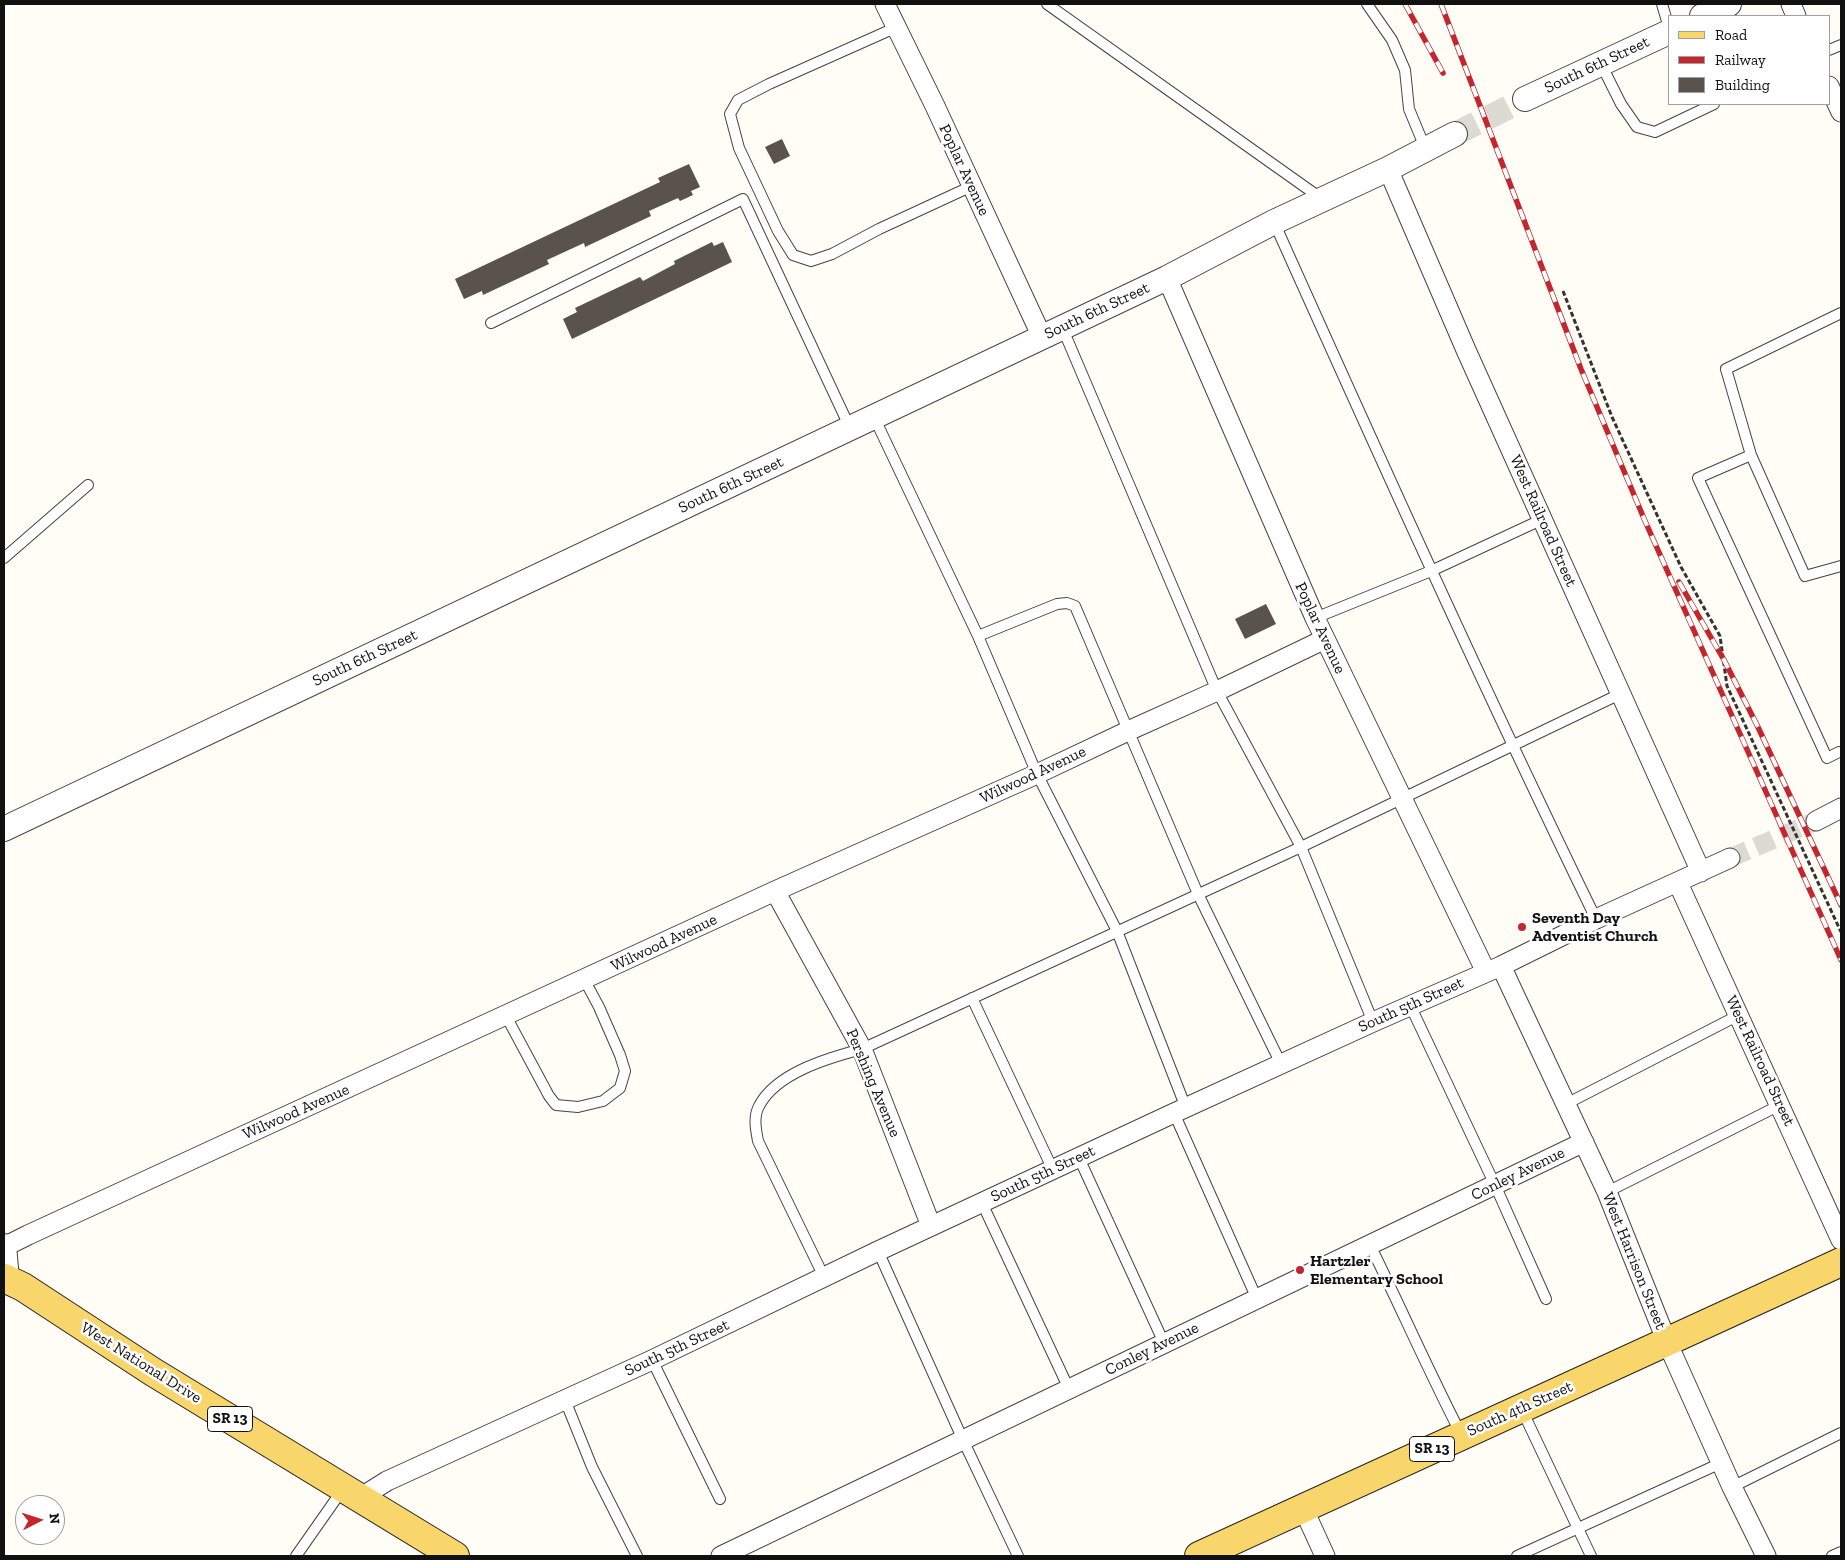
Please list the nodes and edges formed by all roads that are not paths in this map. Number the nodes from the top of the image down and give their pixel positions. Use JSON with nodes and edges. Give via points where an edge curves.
{"nodes":[{"id":1,"x":886,"y":4,"type":"edge"},
{"id":2,"x":1047,"y":4,"type":"edge"},
{"id":3,"x":1367,"y":4,"type":"edge"},
{"id":4,"x":1662,"y":4,"type":"edge"},
{"id":5,"x":1729,"y":4,"type":"edge"},
{"id":6,"x":1704,"y":15,"type":"edge"},
{"id":7,"x":1668,"y":25,"type":"edge"},
{"id":8,"x":897,"y":27,"type":"junction"},
{"id":9,"x":1668,"y":32,"type":"edge"},
{"id":10,"x":1601,"y":64,"type":"junction"},
{"id":11,"x":1830,"y":88,"type":"edge"},
{"id":12,"x":1525,"y":99,"type":"tunnel mouth"},
{"id":13,"x":1712,"y":105,"type":"edge"},
{"id":14,"x":1841,"y":112,"type":"edge"},
{"id":15,"x":1455,"y":134,"type":"tunnel mouth"},
{"id":16,"x":1426,"y":150,"type":"junction"},
{"id":17,"x":1388,"y":169,"type":"junction"},
{"id":18,"x":972,"y":186,"type":"junction"},
{"id":19,"x":1323,"y":200,"type":"junction"},
{"id":20,"x":1274,"y":222,"type":"junction"},
{"id":21,"x":1167,"y":278,"type":"junction"},
{"id":22,"x":1841,"y":313,"type":"edge"},
{"id":23,"x":491,"y":323,"type":"dead end"},
{"id":24,"x":1062,"y":327,"type":"junction"},
{"id":25,"x":1042,"y":337,"type":"junction"},
{"id":26,"x":874,"y":416,"type":"junction"},
{"id":27,"x":850,"y":428,"type":"junction"},
{"id":28,"x":1751,"y":455,"type":"junction"},
{"id":29,"x":88,"y":485,"type":"dead end"},
{"id":30,"x":1543,"y":518,"type":"junction"},
{"id":31,"x":4,"y":558,"type":"edge"},
{"id":32,"x":1841,"y":566,"type":"edge"},
{"id":33,"x":1431,"y":571,"type":"junction"},
{"id":34,"x":1315,"y":618,"type":"junction"},
{"id":35,"x":978,"y":636,"type":"junction"},
{"id":36,"x":1325,"y":639,"type":"junction"},
{"id":37,"x":1217,"y":691,"type":"junction"},
{"id":38,"x":1620,"y":694,"type":"junction"},
{"id":39,"x":1128,"y":731,"type":"junction"},
{"id":40,"x":1512,"y":745,"type":"junction"},
{"id":41,"x":1839,"y":752,"type":"dead end"},
{"id":42,"x":1037,"y":774,"type":"junction"},
{"id":43,"x":1402,"y":799,"type":"junction"},
{"id":44,"x":1841,"y":808,"type":"edge"},
{"id":45,"x":1816,"y":821,"type":"tunnel mouth"},
{"id":46,"x":4,"y":829,"type":"edge"},
{"id":47,"x":1301,"y":847,"type":"junction"},
{"id":48,"x":1730,"y":858,"type":"tunnel mouth"},
{"id":49,"x":1700,"y":872,"type":"junction"},
{"id":50,"x":1678,"y":883,"type":"junction"},
{"id":51,"x":775,"y":891,"type":"junction"},
{"id":52,"x":1198,"y":894,"type":"junction"},
{"id":53,"x":1596,"y":919,"type":"junction"},
{"id":54,"x":1117,"y":932,"type":"junction"},
{"id":55,"x":1494,"y":969,"type":"junction"},
{"id":56,"x":584,"y":980,"type":"junction"},
{"id":57,"x":972,"y":998,"type":"junction"},
{"id":58,"x":1410,"y":1005,"type":"junction"},
{"id":59,"x":1739,"y":1015,"type":"junction"},
{"id":60,"x":506,"y":1016,"type":"junction"},
{"id":61,"x":1373,"y":1022,"type":"junction"},
{"id":62,"x":862,"y":1049,"type":"junction"},
{"id":63,"x":1281,"y":1064,"type":"junction"},
{"id":64,"x":1566,"y":1104,"type":"junction"},
{"id":65,"x":1780,"y":1106,"type":"junction"},
{"id":66,"x":1180,"y":1110,"type":"junction"},
{"id":67,"x":1584,"y":1142,"type":"junction"},
{"id":68,"x":1079,"y":1158,"type":"junction"},
{"id":69,"x":1052,"y":1170,"type":"junction"},
{"id":70,"x":1495,"y":1185,"type":"junction"},
{"id":71,"x":1607,"y":1192,"type":"junction"},
{"id":72,"x":982,"y":1202,"type":"junction"},
{"id":73,"x":931,"y":1226,"type":"junction"},
{"id":74,"x":1841,"y":1240,"type":"edge"},
{"id":75,"x":1370,"y":1245,"type":"junction"},
{"id":76,"x":4,"y":1247,"type":"edge"},
{"id":77,"x":878,"y":1251,"type":"junction"},
{"id":78,"x":1841,"y":1262,"type":"edge"},
{"id":79,"x":824,"y":1277,"type":"junction"},
{"id":80,"x":6,"y":1279,"type":"edge"},
{"id":81,"x":1257,"y":1299,"type":"junction"},
{"id":82,"x":1546,"y":1299,"type":"dead end"},
{"id":83,"x":1667,"y":1342,"type":"junction"},
{"id":84,"x":1164,"y":1343,"type":"junction"},
{"id":85,"x":652,"y":1360,"type":"junction"},
{"id":86,"x":1069,"y":1389,"type":"junction"},
{"id":87,"x":565,"y":1400,"type":"junction"},
{"id":88,"x":1521,"y":1408,"type":"junction"},
{"id":89,"x":1841,"y":1433,"type":"edge"},
{"id":90,"x":1462,"y":1435,"type":"junction"},
{"id":91,"x":962,"y":1440,"type":"junction"},
{"id":92,"x":1721,"y":1463,"type":"junction"},
{"id":93,"x":1732,"y":1488,"type":"junction"},
{"id":94,"x":352,"y":1493,"type":"junction"},
{"id":95,"x":720,"y":1499,"type":"dead end"},
{"id":96,"x":1303,"y":1508,"type":"junction"},
{"id":97,"x":1577,"y":1528,"type":"junction"},
{"id":98,"x":1841,"y":1552,"type":"edge"},
{"id":99,"x":296,"y":1556,"type":"edge"},
{"id":100,"x":455,"y":1556,"type":"edge"},
{"id":101,"x":636,"y":1556,"type":"edge"},
{"id":102,"x":721,"y":1556,"type":"edge"},
{"id":103,"x":1018,"y":1556,"type":"edge"},
{"id":104,"x":1199,"y":1556,"type":"edge"},
{"id":105,"x":1325,"y":1556,"type":"edge"},
{"id":106,"x":1517,"y":1556,"type":"edge"},
{"id":107,"x":1590,"y":1556,"type":"edge"},
{"id":108,"x":1766,"y":1556,"type":"edge"},
{"id":109,"x":1832,"y":1556,"type":"edge"}],
"edges":[{"from":1,"to":8,"type":"street","name":"Poplar Avenue"},
{"from":2,"to":19,"type":"lane"},
{"from":3,"to":16,"type":"lane","via":[[1392,40],[1405,70],[1410,109]]},
{"from":4,"to":7,"type":"lane"},
{"from":5,"to":6,"type":"street"},
{"from":8,"to":18,"type":"street","name":"Poplar Avenue"},
{"from":8,"to":18,"type":"lane","via":[[738,100],[730,114],[739,148],[778,231],[793,256],[811,261],[832,254]]},
{"from":9,"to":10,"type":"street","name":"South 6th Street"},
{"from":10,"to":12,"type":"street","name":"South 6th Street"},
{"from":10,"to":13,"type":"lane","via":[[1621,104],[1638,127],[1655,132]]},
{"from":11,"to":14,"type":"street"},
{"from":15,"to":16,"type":"street","name":"South 6th Street"},
{"from":16,"to":17,"type":"street","name":"South 6th Street"},
{"from":17,"to":19,"type":"street","name":"South 6th Street"},
{"from":17,"to":30,"type":"street","name":"West Railroad Street"},
{"from":18,"to":25,"type":"street","name":"Poplar Avenue"},
{"from":19,"to":20,"type":"street","name":"South 6th Street"},
{"from":20,"to":21,"type":"street","name":"South 6th Street"},
{"from":20,"to":33,"type":"lane"},
{"from":21,"to":24,"type":"street","name":"South 6th Street"},
{"from":21,"to":34,"type":"street","name":"Poplar Avenue"},
{"from":22,"to":28,"type":"lane","via":[[1726,369]]},
{"from":23,"to":27,"type":"lane","via":[[743,198]]},
{"from":24,"to":25,"type":"street","name":"South 6th Street"},
{"from":24,"to":37,"type":"lane"},
{"from":25,"to":26,"type":"street","name":"South 6th Street"},
{"from":26,"to":27,"type":"street","name":"South 6th Street"},
{"from":26,"to":35,"type":"lane"},
{"from":27,"to":46,"type":"street","name":"South 6th Street"},
{"from":28,"to":32,"type":"lane","via":[[1805,576]]},
{"from":28,"to":41,"type":"lane","via":[[1698,478],[1827,758]]},
{"from":29,"to":31,"type":"lane"},
{"from":30,"to":33,"type":"lane"},
{"from":30,"to":38,"type":"street","name":"West Railroad Street"},
{"from":33,"to":34,"type":"lane"},
{"from":33,"to":40,"type":"lane"},
{"from":34,"to":36,"type":"street","name":"Poplar Avenue"},
{"from":35,"to":39,"type":"lane","via":[[1057,604],[1075,606]]},
{"from":35,"to":42,"type":"lane"},
{"from":36,"to":37,"type":"street","name":"Wilwood Avenue"},
{"from":36,"to":43,"type":"street","name":"Poplar Avenue"},
{"from":37,"to":39,"type":"street","name":"Wilwood Avenue"},
{"from":37,"to":47,"type":"lane"},
{"from":38,"to":40,"type":"lane"},
{"from":38,"to":49,"type":"street","name":"West Railroad Street"},
{"from":39,"to":42,"type":"street","name":"Wilwood Avenue"},
{"from":39,"to":52,"type":"lane"},
{"from":40,"to":43,"type":"lane"},
{"from":40,"to":53,"type":"lane"},
{"from":42,"to":51,"type":"street","name":"Wilwood Avenue"},
{"from":42,"to":54,"type":"lane"},
{"from":43,"to":47,"type":"lane"},
{"from":43,"to":55,"type":"street","name":"Poplar Avenue"},
{"from":44,"to":45,"type":"street"},
{"from":47,"to":52,"type":"lane"},
{"from":47,"to":61,"type":"lane"},
{"from":48,"to":49,"type":"street","name":"South 5th Street"},
{"from":49,"to":50,"type":"street","name":"South 5th Street"},
{"from":50,"to":53,"type":"street","name":"South 5th Street"},
{"from":50,"to":59,"type":"street","name":"West Railroad Street"},
{"from":51,"to":56,"type":"street","name":"Wilwood Avenue"},
{"from":51,"to":62,"type":"street","name":"Pershing Avenue"},
{"from":52,"to":54,"type":"lane"},
{"from":52,"to":63,"type":"lane"},
{"from":53,"to":55,"type":"street","name":"South 5th Street"},
{"from":54,"to":57,"type":"lane"},
{"from":54,"to":66,"type":"lane"},
{"from":55,"to":58,"type":"street","name":"South 5th Street"},
{"from":55,"to":64,"type":"street","name":"West Harrison Street"},
{"from":56,"to":60,"type":"street","name":"Wilwood Avenue"},
{"from":56,"to":60,"type":"lane","via":[[599,1007],[625,1071],[620,1088],[603,1101],[578,1107],[556,1105]]},
{"from":57,"to":62,"type":"lane"},
{"from":57,"to":69,"type":"lane"},
{"from":58,"to":61,"type":"street","name":"South 5th Street"},
{"from":58,"to":70,"type":"lane"},
{"from":59,"to":64,"type":"lane"},
{"from":59,"to":65,"type":"street","name":"West Railroad Street"},
{"from":60,"to":76,"type":"street","name":"Wilwood Avenue"},
{"from":61,"to":63,"type":"street","name":"South 5th Street"},
{"from":62,"to":73,"type":"street","name":"Pershing Avenue"},
{"from":62,"to":79,"type":"lane","via":[[834,1056],[792,1074],[758,1107],[755,1119],[758,1141]]},
{"from":63,"to":66,"type":"street","name":"South 5th Street"},
{"from":64,"to":67,"type":"street","name":"West Harrison Street"},
{"from":65,"to":71,"type":"lane"},
{"from":65,"to":74,"type":"street","name":"West Railroad Street"},
{"from":66,"to":68,"type":"street","name":"South 5th Street"},
{"from":66,"to":81,"type":"lane"},
{"from":67,"to":70,"type":"street","name":"Conley Avenue"},
{"from":67,"to":71,"type":"street","name":"West Harrison Street"},
{"from":68,"to":69,"type":"street","name":"South 5th Street"},
{"from":68,"to":84,"type":"lane"},
{"from":69,"to":72,"type":"street","name":"South 5th Street"},
{"from":70,"to":75,"type":"street","name":"Conley Avenue"},
{"from":70,"to":82,"type":"lane"},
{"from":71,"to":83,"type":"street","name":"West Harrison Street"},
{"from":72,"to":73,"type":"street","name":"South 5th Street"},
{"from":72,"to":86,"type":"lane"},
{"from":73,"to":77,"type":"street","name":"South 5th Street"},
{"from":75,"to":81,"type":"street","name":"Conley Avenue"},
{"from":75,"to":90,"type":"lane"},
{"from":76,"to":80,"type":"street"},
{"from":77,"to":79,"type":"street","name":"South 5th Street"},
{"from":77,"to":91,"type":"lane"},
{"from":78,"to":83,"type":"main road","name":"South 4th Street","number":"SR 13"},
{"from":79,"to":85,"type":"street","name":"South 5th Street"},
{"from":80,"to":94,"type":"main road","name":"West National Drive","number":"SR 13"},
{"from":81,"to":84,"type":"street","name":"Conley Avenue"},
{"from":83,"to":88,"type":"main road","name":"South 4th Street","number":"SR 13"},
{"from":83,"to":92,"type":"street","name":"West Harrison Street"},
{"from":84,"to":86,"type":"street","name":"Conley Avenue"},
{"from":85,"to":87,"type":"street","name":"South 5th Street"},
{"from":85,"to":95,"type":"lane"},
{"from":86,"to":91,"type":"street","name":"Conley Avenue"},
{"from":87,"to":94,"type":"street","name":"South 5th Street","via":[[387,1481]]},
{"from":87,"to":101,"type":"lane","via":[[592,1467]]},
{"from":88,"to":90,"type":"main road","name":"South 4th Street","number":"SR 13"},
{"from":88,"to":97,"type":"lane"},
{"from":89,"to":93,"type":"lane"},
{"from":90,"to":96,"type":"main road","name":"South 4th Street","number":"SR 13"},
{"from":91,"to":102,"type":"street","name":"Conley Avenue"},
{"from":91,"to":103,"type":"lane"},
{"from":92,"to":93,"type":"street","name":"West Harrison Street"},
{"from":92,"to":97,"type":"lane"},
{"from":93,"to":108,"type":"street","name":"West Harrison Street"},
{"from":94,"to":99,"type":"lane"},
{"from":94,"to":100,"type":"main road","name":"West National Drive","number":"SR 13"},
{"from":96,"to":104,"type":"main road","name":"South 4th Street","number":"SR 13"},
{"from":96,"to":105,"type":"street"},
{"from":97,"to":106,"type":"lane"},
{"from":97,"to":107,"type":"lane"},
{"from":98,"to":109,"type":"lane"}]}
